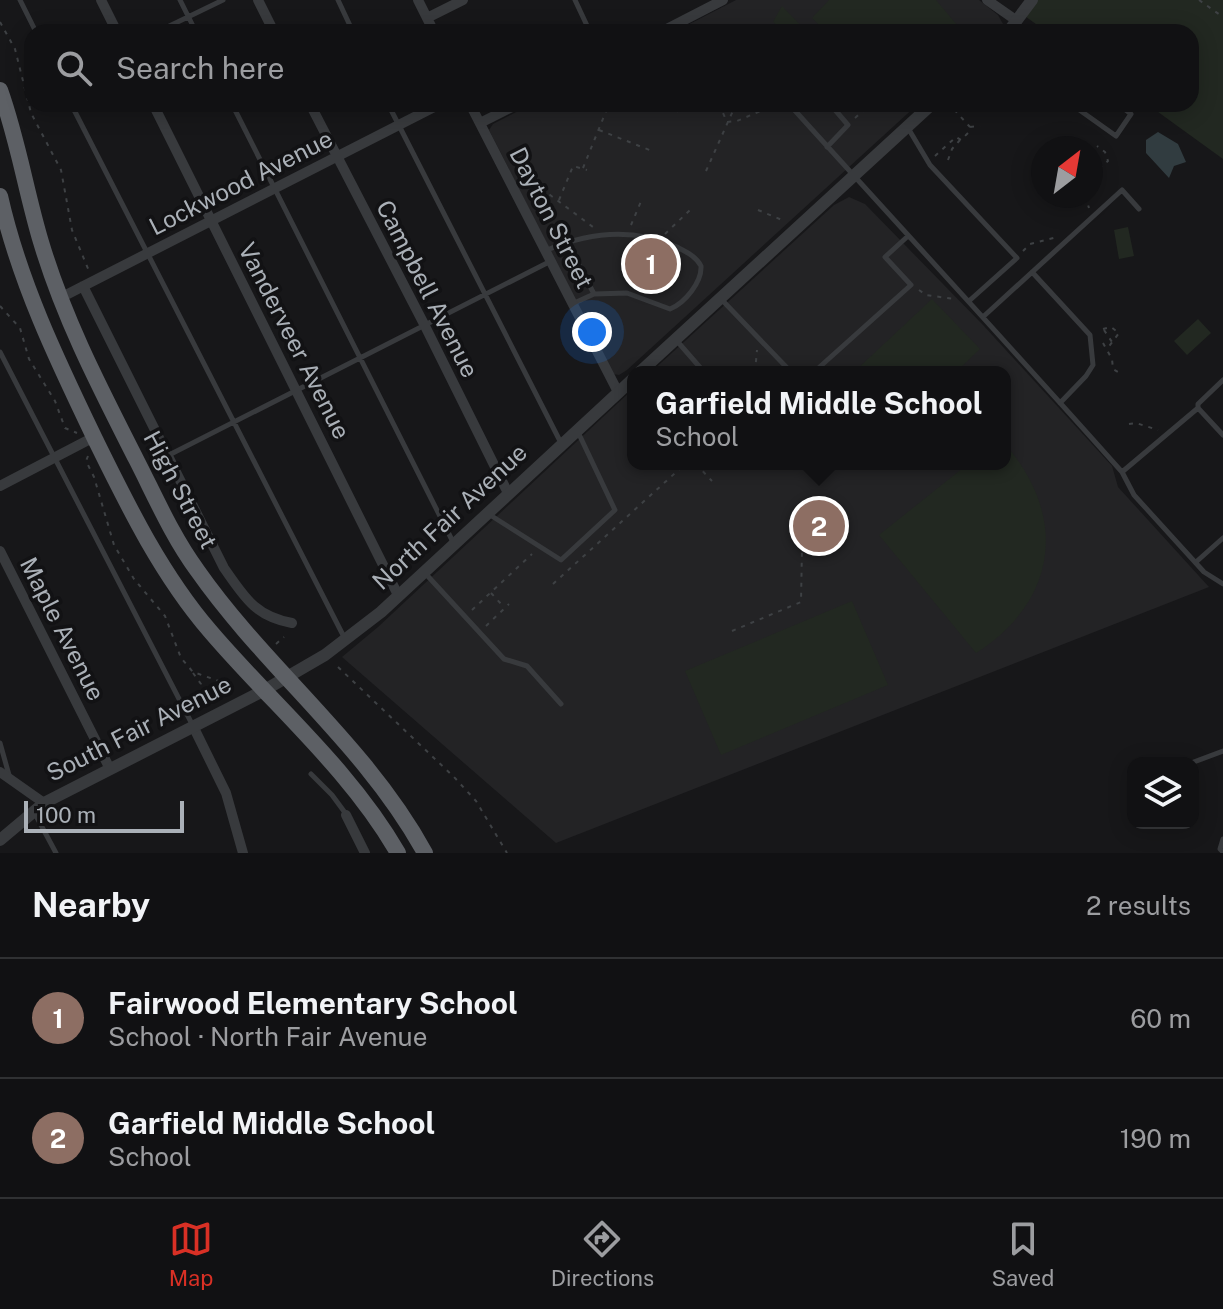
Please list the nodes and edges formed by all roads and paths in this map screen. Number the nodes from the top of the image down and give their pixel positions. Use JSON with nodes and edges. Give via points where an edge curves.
{"nodes":[{"id":1,"x":20,"y":0,"type":"edge"},
{"id":2,"x":101,"y":0,"type":"edge"},
{"id":3,"x":180,"y":0,"type":"edge"},
{"id":4,"x":223,"y":0,"type":"edge"},
{"id":5,"x":258,"y":0,"type":"edge"},
{"id":6,"x":338,"y":0,"type":"edge"},
{"id":7,"x":418,"y":0,"type":"edge"},
{"id":8,"x":463,"y":0,"type":"edge"},
{"id":9,"x":575,"y":0,"type":"edge"},
{"id":10,"x":987,"y":0,"type":"edge"},
{"id":11,"x":1032,"y":0,"type":"edge"},
{"id":12,"x":1199,"y":0,"type":"edge"},
{"id":13,"x":717,"y":1,"type":"edge"},
{"id":14,"x":188,"y":17,"type":"junction"},
{"id":15,"x":1223,"y":17,"type":"edge"},
{"id":16,"x":427,"y":18,"type":"junction"},
{"id":17,"x":1017,"y":21,"type":"junction"},
{"id":18,"x":0,"y":22,"type":"edge"},
{"id":19,"x":32,"y":24,"type":"edge"},
{"id":20,"x":113,"y":24,"type":"edge"},
{"id":21,"x":174,"y":24,"type":"edge"},
{"id":22,"x":192,"y":24,"type":"edge"},
{"id":23,"x":270,"y":24,"type":"edge"},
{"id":24,"x":349,"y":24,"type":"edge"},
{"id":25,"x":430,"y":24,"type":"edge"},
{"id":26,"x":586,"y":24,"type":"edge"},
{"id":27,"x":675,"y":24,"type":"edge"},
{"id":28,"x":1015,"y":24,"type":"edge"},
{"id":29,"x":24,"y":85,"type":"edge"},
{"id":30,"x":0,"y":90,"type":"edge"},
{"id":31,"x":31,"y":112,"type":"edge"},
{"id":32,"x":75,"y":112,"type":"edge"},
{"id":33,"x":157,"y":112,"type":"edge"},
{"id":34,"x":236,"y":112,"type":"edge"},
{"id":35,"x":314,"y":112,"type":"edge"},
{"id":36,"x":392,"y":112,"type":"edge"},
{"id":37,"x":425,"y":112,"type":"edge"},
{"id":38,"x":474,"y":112,"type":"edge"},
{"id":39,"x":502,"y":112,"type":"edge"},
{"id":40,"x":606,"y":112,"type":"edge"},
{"id":41,"x":723,"y":112,"type":"edge"},
{"id":42,"x":732,"y":112,"type":"edge"},
{"id":43,"x":758,"y":112,"type":"edge"},
{"id":44,"x":796,"y":112,"type":"edge"},
{"id":45,"x":837,"y":112,"type":"edge"},
{"id":46,"x":862,"y":112,"type":"edge"},
{"id":47,"x":923,"y":112,"type":"edge"},
{"id":48,"x":956,"y":112,"type":"edge"},
{"id":49,"x":1082,"y":112,"type":"edge"},
{"id":50,"x":1128,"y":112,"type":"edge"},
{"id":51,"x":727,"y":122,"type":"junction"},
{"id":52,"x":480,"y":123,"type":"junction"},
{"id":53,"x":848,"y":125,"type":"junction"},
{"id":54,"x":399,"y":126,"type":"junction"},
{"id":55,"x":980,"y":126,"type":"dead end"},
{"id":56,"x":907,"y":127,"type":"junction"},
{"id":57,"x":970,"y":127,"type":"junction"},
{"id":58,"x":598,"y":130,"type":"junction"},
{"id":59,"x":1110,"y":133,"type":"junction"},
{"id":60,"x":961,"y":140,"type":"junction"},
{"id":61,"x":1103,"y":141,"type":"edge"},
{"id":62,"x":827,"y":147,"type":"junction"},
{"id":63,"x":652,"y":151,"type":"dead end"},
{"id":64,"x":336,"y":157,"type":"junction"},
{"id":65,"x":948,"y":160,"type":"dead end"},
{"id":66,"x":930,"y":165,"type":"junction"},
{"id":67,"x":706,"y":171,"type":"dead end"},
{"id":68,"x":516,"y":173,"type":"dead end"},
{"id":69,"x":854,"y":178,"type":"junction"},
{"id":70,"x":274,"y":189,"type":"junction"},
{"id":71,"x":0,"y":196,"type":"edge"},
{"id":72,"x":642,"y":199,"type":"dead end"},
{"id":73,"x":559,"y":201,"type":"junction"},
{"id":74,"x":1090,"y":208,"type":"edge"},
{"id":75,"x":1139,"y":209,"type":"dead end"},
{"id":76,"x":690,"y":210,"type":"dead end"},
{"id":77,"x":758,"y":210,"type":"dead end"},
{"id":78,"x":1093,"y":216,"type":"junction"},
{"id":79,"x":782,"y":220,"type":"dead end"},
{"id":80,"x":211,"y":221,"type":"junction"},
{"id":81,"x":630,"y":227,"type":"dead end"},
{"id":82,"x":594,"y":228,"type":"dead end"},
{"id":83,"x":665,"y":235,"type":"dead end"},
{"id":84,"x":908,"y":236,"type":"junction"},
{"id":85,"x":1057,"y":237,"type":"dead end"},
{"id":86,"x":567,"y":242,"type":"junction"},
{"id":87,"x":646,"y":243,"type":"dead end"},
{"id":88,"x":148,"y":253,"type":"junction"},
{"id":89,"x":547,"y":256,"type":"junction"},
{"id":90,"x":1017,"y":258,"type":"junction"},
{"id":91,"x":639,"y":266,"type":"dead end"},
{"id":92,"x":1032,"y":272,"type":"junction"},
{"id":93,"x":89,"y":273,"type":"dead end"},
{"id":94,"x":911,"y":285,"type":"junction"},
{"id":95,"x":83,"y":286,"type":"junction"},
{"id":96,"x":486,"y":294,"type":"junction"},
{"id":97,"x":594,"y":294,"type":"junction"},
{"id":98,"x":60,"y":298,"type":"junction"},
{"id":99,"x":721,"y":299,"type":"junction"},
{"id":100,"x":969,"y":301,"type":"junction"},
{"id":101,"x":572,"y":304,"type":"junction"},
{"id":102,"x":0,"y":306,"type":"edge"},
{"id":103,"x":984,"y":316,"type":"junction"},
{"id":104,"x":425,"y":326,"type":"junction"},
{"id":105,"x":758,"y":337,"type":"junction"},
{"id":106,"x":676,"y":340,"type":"junction"},
{"id":107,"x":1103,"y":343,"type":"dead end"},
{"id":108,"x":1112,"y":343,"type":"junction"},
{"id":109,"x":1107,"y":349,"type":"junction"},
{"id":110,"x":0,"y":352,"type":"edge"},
{"id":111,"x":358,"y":359,"type":"junction"},
{"id":112,"x":647,"y":366,"type":"edge"},
{"id":113,"x":699,"y":366,"type":"edge"},
{"id":114,"x":756,"y":366,"type":"edge"},
{"id":115,"x":784,"y":366,"type":"edge"},
{"id":116,"x":821,"y":366,"type":"edge"},
{"id":117,"x":1118,"y":372,"type":"dead end"},
{"id":118,"x":1223,"y":380,"type":"edge"},
{"id":119,"x":627,"y":384,"type":"edge"},
{"id":120,"x":296,"y":390,"type":"junction"},
{"id":121,"x":618,"y":392,"type":"junction"},
{"id":122,"x":1060,"y":403,"type":"junction"},
{"id":123,"x":1198,"y":408,"type":"junction"},
{"id":124,"x":234,"y":422,"type":"junction"},
{"id":125,"x":1129,"y":424,"type":"dead end"},
{"id":126,"x":577,"y":428,"type":"junction"},
{"id":127,"x":1161,"y":431,"type":"dead end"},
{"id":128,"x":1223,"y":435,"type":"edge"},
{"id":129,"x":87,"y":441,"type":"junction"},
{"id":130,"x":561,"y":443,"type":"junction"},
{"id":131,"x":169,"y":455,"type":"junction"},
{"id":132,"x":54,"y":458,"type":"junction"},
{"id":133,"x":678,"y":470,"type":"edge"},
{"id":134,"x":702,"y":470,"type":"edge"},
{"id":135,"x":1122,"y":472,"type":"junction"},
{"id":136,"x":712,"y":481,"type":"dead end"},
{"id":137,"x":0,"y":486,"type":"edge"},
{"id":138,"x":508,"y":493,"type":"junction"},
{"id":139,"x":486,"y":513,"type":"junction"},
{"id":140,"x":623,"y":521,"type":"junction"},
{"id":141,"x":627,"y":526,"type":"dead end"},
{"id":142,"x":1223,"y":538,"type":"edge"},
{"id":143,"x":453,"y":543,"type":"junction"},
{"id":144,"x":802,"y":548,"type":"dead end"},
{"id":145,"x":0,"y":551,"type":"edge"},
{"id":146,"x":532,"y":554,"type":"dead end"},
{"id":147,"x":1196,"y":562,"type":"junction"},
{"id":148,"x":423,"y":571,"type":"junction"},
{"id":149,"x":553,"y":584,"type":"dead end"},
{"id":150,"x":1223,"y":584,"type":"edge"},
{"id":151,"x":491,"y":592,"type":"junction"},
{"id":152,"x":398,"y":595,"type":"junction"},
{"id":153,"x":509,"y":604,"type":"dead end"},
{"id":154,"x":505,"y":608,"type":"junction"},
{"id":155,"x":465,"y":616,"type":"junction"},
{"id":156,"x":292,"y":623,"type":"dead end"},
{"id":157,"x":478,"y":631,"type":"junction"},
{"id":158,"x":732,"y":631,"type":"dead end"},
{"id":159,"x":284,"y":637,"type":"dead end"},
{"id":160,"x":346,"y":640,"type":"junction"},
{"id":161,"x":272,"y":647,"type":"dead end"},
{"id":162,"x":338,"y":667,"type":"dead end"},
{"id":163,"x":193,"y":672,"type":"junction"},
{"id":164,"x":288,"y":677,"type":"junction"},
{"id":165,"x":234,"y":681,"type":"dead end"},
{"id":166,"x":263,"y":691,"type":"junction"},
{"id":167,"x":202,"y":697,"type":"dead end"},
{"id":168,"x":561,"y":704,"type":"dead end"},
{"id":169,"x":193,"y":726,"type":"junction"},
{"id":170,"x":0,"y":743,"type":"edge"},
{"id":171,"x":1223,"y":751,"type":"edge"},
{"id":172,"x":1199,"y":760,"type":"edge"},
{"id":173,"x":110,"y":769,"type":"junction"},
{"id":174,"x":0,"y":772,"type":"edge"},
{"id":175,"x":311,"y":774,"type":"dead end"},
{"id":176,"x":11,"y":780,"type":"junction"},
{"id":177,"x":39,"y":807,"type":"junction"},
{"id":178,"x":346,"y":815,"type":"joint"},
{"id":179,"x":1223,"y":839,"type":"edge"},
{"id":180,"x":0,"y":840,"type":"edge"},
{"id":181,"x":1223,"y":852,"type":"edge"},
{"id":182,"x":56,"y":853,"type":"edge"},
{"id":183,"x":243,"y":853,"type":"edge"},
{"id":184,"x":365,"y":853,"type":"edge"},
{"id":185,"x":398,"y":853,"type":"edge"},
{"id":186,"x":425,"y":853,"type":"edge"},
{"id":187,"x":507,"y":853,"type":"edge"}],
"edges":[{"from":1,"to":19,"type":"lane"},
{"from":2,"to":20,"type":"street"},
{"from":3,"to":14,"type":"lane"},
{"from":4,"to":14,"type":"lane"},
{"from":5,"to":23,"type":"street"},
{"from":6,"to":24,"type":"lane"},
{"from":7,"to":16,"type":"street"},
{"from":8,"to":16,"type":"street"},
{"from":9,"to":26,"type":"lane"},
{"from":10,"to":17,"type":"street"},
{"from":11,"to":17,"type":"street"},
{"from":12,"to":15,"type":"path"},
{"from":13,"to":27,"type":"street"},
{"from":14,"to":21,"type":"lane"},
{"from":14,"to":22,"type":"lane"},
{"from":16,"to":25,"type":"street"},
{"from":17,"to":28,"type":"street"},
{"from":18,"to":29,"type":"path","via":[[15,49]]},
{"from":30,"to":98,"type":"highway","name":"High Street"},
{"from":31,"to":93,"type":"path","via":[[61,170],[72,230]]},
{"from":32,"to":88,"type":"lane"},
{"from":33,"to":80,"type":"street","name":"Vanderveer Avenue"},
{"from":34,"to":70,"type":"lane"},
{"from":35,"to":64,"type":"street","name":"Campbell Avenue"},
{"from":36,"to":54,"type":"lane"},
{"from":37,"to":54,"type":"street","name":"Lockwood Avenue"},
{"from":38,"to":52,"type":"street","name":"Dayton Street"},
{"from":39,"to":52,"type":"street"},
{"from":40,"to":58,"type":"path"},
{"from":41,"to":51,"type":"path"},
{"from":42,"to":51,"type":"path"},
{"from":43,"to":51,"type":"path"},
{"from":44,"to":62,"type":"lane"},
{"from":45,"to":53,"type":"lane"},
{"from":46,"to":53,"type":"path"},
{"from":47,"to":56,"type":"street"},
{"from":48,"to":57,"type":"path"},
{"from":49,"to":59,"type":"lane"},
{"from":50,"to":59,"type":"lane","via":[[1116,136]]},
{"from":51,"to":67,"type":"path"},
{"from":52,"to":89,"type":"street","name":"Dayton Street"},
{"from":53,"to":62,"type":"lane"},
{"from":54,"to":64,"type":"street","name":"Lockwood Avenue"},
{"from":54,"to":96,"type":"lane"},
{"from":55,"to":57,"type":"path"},
{"from":56,"to":66,"type":"lane"},
{"from":56,"to":69,"type":"street"},
{"from":57,"to":60,"type":"path"},
{"from":58,"to":63,"type":"path"},
{"from":58,"to":73,"type":"path","via":[[585,169],[573,166]]},
{"from":59,"to":61,"type":"path"},
{"from":60,"to":65,"type":"path"},
{"from":60,"to":66,"type":"path","via":[[956,137]]},
{"from":62,"to":69,"type":"lane"},
{"from":64,"to":70,"type":"street","name":"Lockwood Avenue"},
{"from":64,"to":104,"type":"street","name":"Campbell Avenue"},
{"from":66,"to":90,"type":"lane"},
{"from":68,"to":73,"type":"path"},
{"from":69,"to":84,"type":"lane"},
{"from":69,"to":99,"type":"street"},
{"from":70,"to":80,"type":"street","name":"Lockwood Avenue"},
{"from":70,"to":111,"type":"lane"},
{"from":71,"to":129,"type":"highway","via":[[34,306]]},
{"from":72,"to":81,"type":"path"},
{"from":73,"to":82,"type":"path"},
{"from":74,"to":78,"type":"path"},
{"from":75,"to":78,"type":"lane","via":[[1122,190]]},
{"from":76,"to":83,"type":"path"},
{"from":77,"to":79,"type":"path"},
{"from":78,"to":92,"type":"lane"},
{"from":80,"to":88,"type":"street","name":"Lockwood Avenue"},
{"from":80,"to":120,"type":"street","name":"Vanderveer Avenue"},
{"from":84,"to":94,"type":"lane","via":[[885,257]]},
{"from":84,"to":100,"type":"lane"},
{"from":85,"to":90,"type":"path","via":[[1030,244]]},
{"from":86,"to":89,"type":"lane"},
{"from":86,"to":97,"type":"lane"},
{"from":86,"to":97,"type":"lane","via":[[611,233],[648,236],[692,255],[701,266],[699,281],[670,309],[627,293]]},
{"from":87,"to":91,"type":"path"},
{"from":88,"to":95,"type":"street","name":"Lockwood Avenue"},
{"from":88,"to":124,"type":"lane"},
{"from":89,"to":96,"type":"lane"},
{"from":89,"to":101,"type":"street","name":"Dayton Street"},
{"from":90,"to":100,"type":"lane"},
{"from":92,"to":103,"type":"lane"},
{"from":92,"to":122,"type":"lane","via":[[1090,335],[1093,365]]},
{"from":94,"to":100,"type":"path","via":[[926,295]]},
{"from":94,"to":116,"type":"lane"},
{"from":95,"to":98,"type":"street","name":"Lockwood Avenue"},
{"from":95,"to":131,"type":"street","name":"High Street"},
{"from":96,"to":104,"type":"lane"},
{"from":96,"to":130,"type":"lane"},
{"from":97,"to":101,"type":"lane"},
{"from":98,"to":164,"type":"highway","name":"High Street","via":[[166,520],[196,569]]},
{"from":99,"to":105,"type":"lane"},
{"from":99,"to":106,"type":"street"},
{"from":100,"to":103,"type":"lane"},
{"from":101,"to":121,"type":"street","name":"Dayton Street"},
{"from":102,"to":129,"type":"path","via":[[20,328],[29,359],[65,428]]},
{"from":103,"to":122,"type":"lane"},
{"from":104,"to":111,"type":"lane"},
{"from":104,"to":138,"type":"street","name":"Campbell Avenue"},
{"from":105,"to":114,"type":"path"},
{"from":105,"to":115,"type":"lane"},
{"from":106,"to":112,"type":"street"},
{"from":106,"to":113,"type":"lane"},
{"from":107,"to":109,"type":"path"},
{"from":108,"to":108,"type":"path","via":[[1119,333],[1103,329]]},
{"from":108,"to":109,"type":"path"},
{"from":109,"to":117,"type":"path"},
{"from":110,"to":132,"type":"lane"},
{"from":111,"to":120,"type":"lane"},
{"from":111,"to":143,"type":"lane"},
{"from":118,"to":123,"type":"lane"},
{"from":119,"to":121,"type":"street","name":"North Fair Avenue"},
{"from":120,"to":124,"type":"lane"},
{"from":120,"to":152,"type":"street","name":"Vanderveer Avenue"},
{"from":121,"to":126,"type":"street","name":"North Fair Avenue"},
{"from":122,"to":135,"type":"lane"},
{"from":123,"to":128,"type":"lane"},
{"from":123,"to":135,"type":"lane"},
{"from":124,"to":131,"type":"lane"},
{"from":124,"to":160,"type":"lane"},
{"from":125,"to":127,"type":"path"},
{"from":126,"to":130,"type":"street","name":"North Fair Avenue"},
{"from":126,"to":139,"type":"lane","via":[[615,510],[561,560]]},
{"from":129,"to":132,"type":"street"},
{"from":129,"to":163,"type":"path","via":[[86,461],[114,545],[165,616],[181,658]]},
{"from":129,"to":166,"type":"highway","via":[[176,589]]},
{"from":130,"to":138,"type":"street","name":"North Fair Avenue"},
{"from":131,"to":156,"type":"street","name":"High Street","via":[[224,568],[246,601],[270,619]]},
{"from":132,"to":137,"type":"street"},
{"from":132,"to":169,"type":"lane"},
{"from":133,"to":140,"type":"path"},
{"from":134,"to":136,"type":"path"},
{"from":135,"to":147,"type":"lane","via":[[1129,489]]},
{"from":138,"to":139,"type":"street","name":"North Fair Avenue"},
{"from":139,"to":143,"type":"street","name":"North Fair Avenue"},
{"from":140,"to":141,"type":"path"},
{"from":140,"to":149,"type":"path"},
{"from":142,"to":147,"type":"lane"},
{"from":143,"to":148,"type":"street","name":"North Fair Avenue"},
{"from":144,"to":158,"type":"path","via":[[801,602]]},
{"from":145,"to":173,"type":"street","name":"Maple Avenue"},
{"from":146,"to":151,"type":"path"},
{"from":147,"to":150,"type":"lane"},
{"from":148,"to":152,"type":"street","name":"North Fair Avenue"},
{"from":148,"to":155,"type":"lane"},
{"from":151,"to":154,"type":"path"},
{"from":151,"to":155,"type":"path"},
{"from":152,"to":160,"type":"street","name":"North Fair Avenue"},
{"from":153,"to":154,"type":"path"},
{"from":154,"to":157,"type":"path"},
{"from":155,"to":157,"type":"lane"},
{"from":157,"to":168,"type":"lane","via":[[504,659],[527,666]]},
{"from":159,"to":161,"type":"path"},
{"from":160,"to":164,"type":"street","name":"North Fair Avenue"},
{"from":162,"to":187,"type":"path","via":[[476,801]]},
{"from":163,"to":165,"type":"path"},
{"from":163,"to":167,"type":"path"},
{"from":164,"to":166,"type":"street","name":"South Fair Avenue"},
{"from":164,"to":186,"type":"highway","name":"High Street","via":[[370,770]]},
{"from":166,"to":169,"type":"street","name":"South Fair Avenue"},
{"from":166,"to":185,"type":"highway","via":[[349,781]]},
{"from":169,"to":173,"type":"street","name":"South Fair Avenue"},
{"from":169,"to":183,"type":"street","via":[[226,793]]},
{"from":170,"to":176,"type":"lane"},
{"from":171,"to":172,"type":"lane"},
{"from":173,"to":177,"type":"street","name":"South Fair Avenue"},
{"from":174,"to":176,"type":"street"},
{"from":175,"to":178,"type":"lane"},
{"from":176,"to":177,"type":"street"},
{"from":177,"to":180,"type":"street","name":"South Fair Avenue"},
{"from":177,"to":182,"type":"lane"},
{"from":178,"to":184,"type":"street"},
{"from":179,"to":181,"type":"lane"}]}
